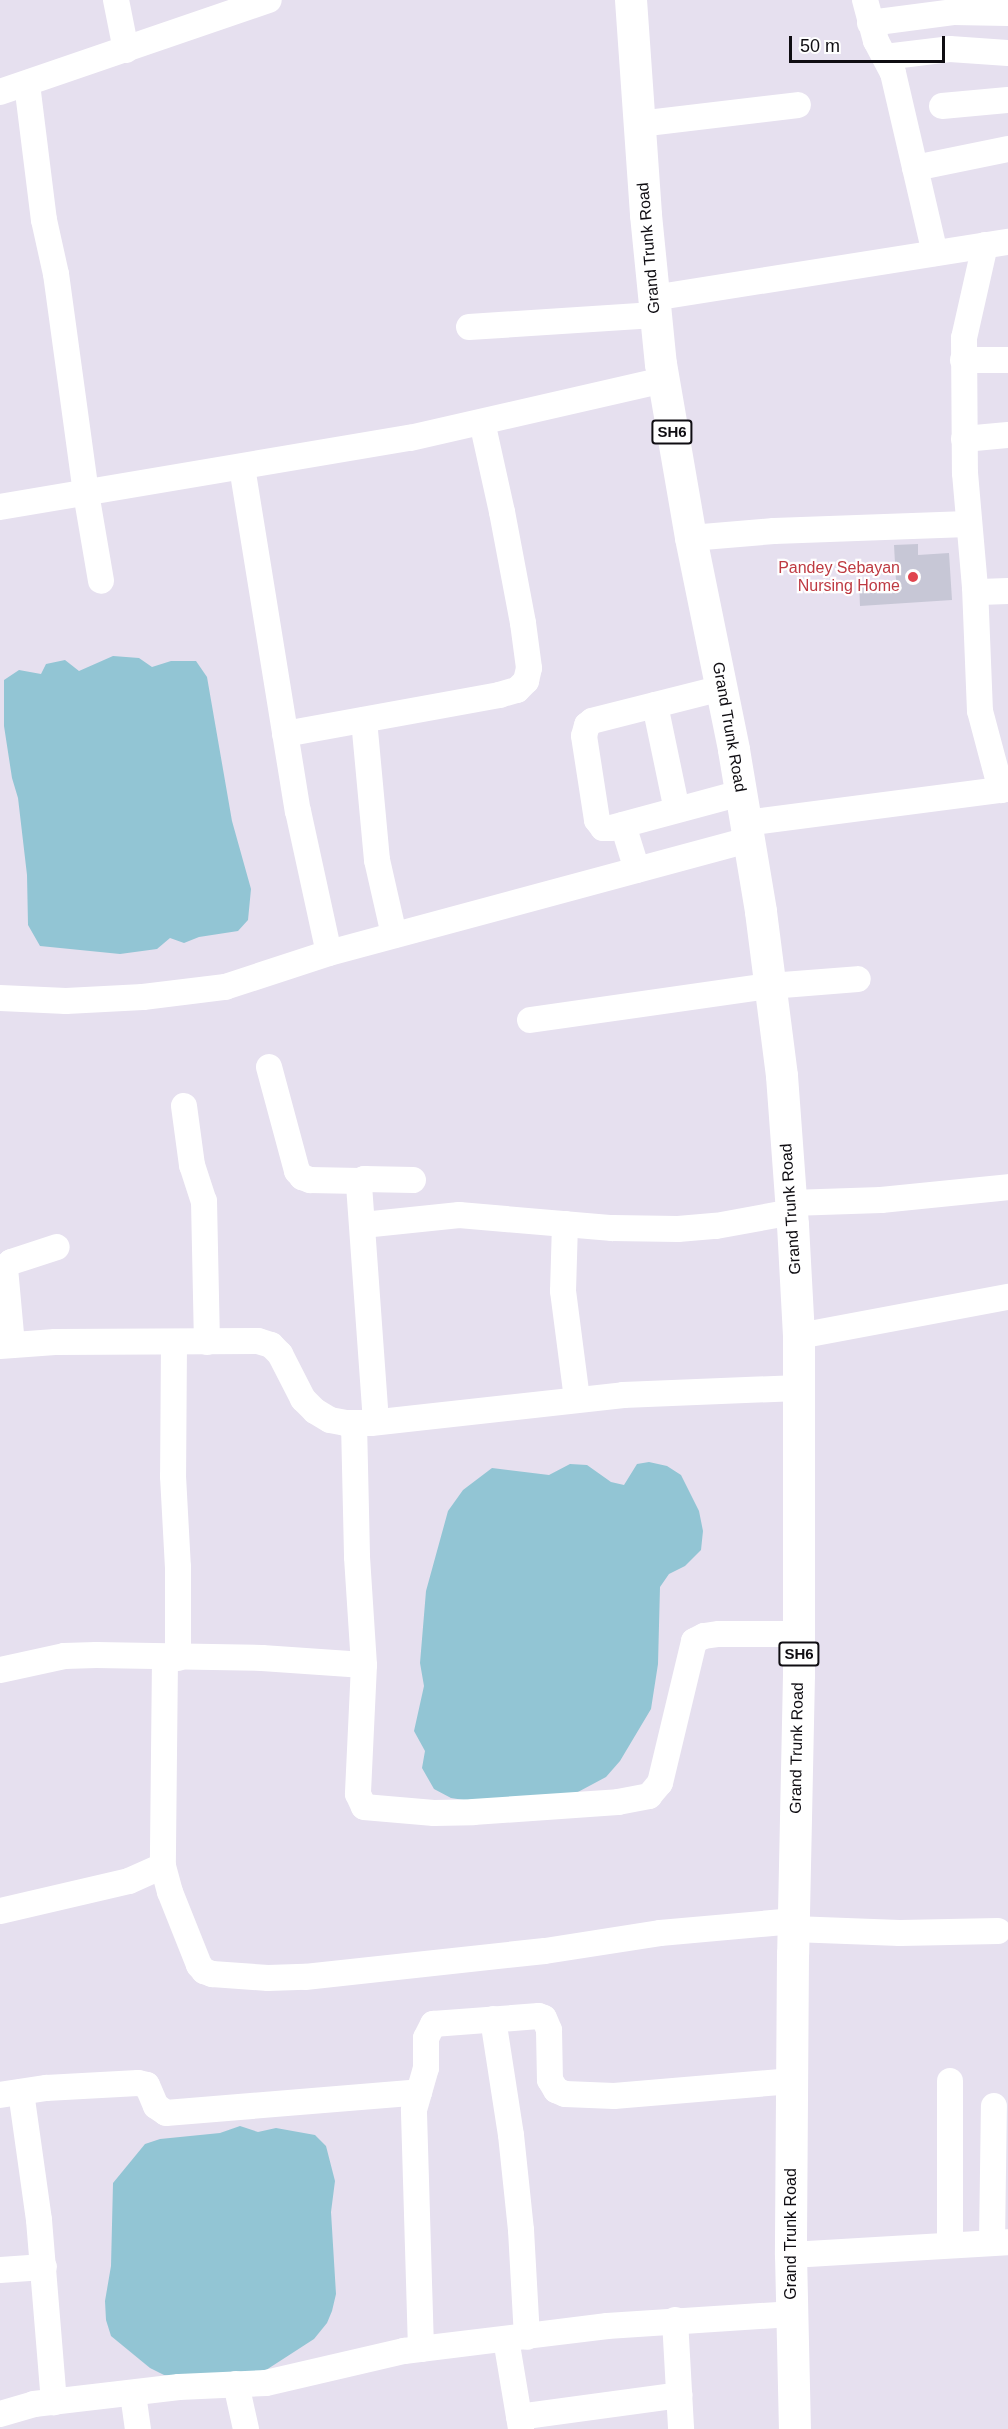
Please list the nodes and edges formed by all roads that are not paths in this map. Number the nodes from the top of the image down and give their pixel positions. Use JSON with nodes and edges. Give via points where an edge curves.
{"nodes":[{"id":1,"x":116,"y":0,"type":"edge"},
{"id":2,"x":269,"y":0,"type":"edge"},
{"id":3,"x":630,"y":0,"type":"edge"},
{"id":4,"x":998,"y":8,"type":"edge"},
{"id":5,"x":867,"y":12,"type":"edge"},
{"id":6,"x":126,"y":50,"type":"junction"},
{"id":7,"x":1008,"y":53,"type":"edge"},
{"id":8,"x":885,"y":57,"type":"junction"},
{"id":9,"x":27,"y":84,"type":"junction"},
{"id":10,"x":0,"y":92,"type":"edge"},
{"id":11,"x":1008,"y":100,"type":"edge"},
{"id":12,"x":798,"y":105,"type":"dead end"},
{"id":13,"x":942,"y":106,"type":"dead end"},
{"id":14,"x":639,"y":124,"type":"junction"},
{"id":15,"x":1008,"y":149,"type":"edge"},
{"id":16,"x":915,"y":168,"type":"junction"},
{"id":17,"x":997,"y":243,"type":"edge"},
{"id":18,"x":935,"y":253,"type":"junction"},
{"id":19,"x":654,"y":306,"type":"junction"},
{"id":20,"x":469,"y":327,"type":"dead end"},
{"id":21,"x":963,"y":360,"type":"junction"},
{"id":22,"x":1008,"y":360,"type":"edge"},
{"id":23,"x":663,"y":380,"type":"junction"},
{"id":24,"x":482,"y":422,"type":"junction"},
{"id":25,"x":1008,"y":435,"type":"edge"},
{"id":26,"x":964,"y":439,"type":"junction"},
{"id":27,"x":242,"y":467,"type":"junction"},
{"id":28,"x":86,"y":493,"type":"junction"},
{"id":29,"x":0,"y":507,"type":"edge"},
{"id":30,"x":968,"y":524,"type":"junction"},
{"id":31,"x":692,"y":538,"type":"junction"},
{"id":32,"x":101,"y":581,"type":"dead end"},
{"id":33,"x":975,"y":588,"type":"junction"},
{"id":34,"x":1008,"y":591,"type":"edge"},
{"id":35,"x":722,"y":688,"type":"junction"},
{"id":36,"x":655,"y":705,"type":"junction"},
{"id":37,"x":364,"y":720,"type":"junction"},
{"id":38,"x":285,"y":734,"type":"junction"},
{"id":39,"x":1004,"y":790,"type":"edge"},
{"id":40,"x":741,"y":793,"type":"junction"},
{"id":41,"x":677,"y":810,"type":"junction"},
{"id":42,"x":623,"y":825,"type":"junction"},
{"id":43,"x":751,"y":851,"type":"junction"},
{"id":44,"x":637,"y":870,"type":"junction"},
{"id":45,"x":394,"y":935,"type":"junction"},
{"id":46,"x":328,"y":953,"type":"junction"},
{"id":47,"x":858,"y":979,"type":"dead end"},
{"id":48,"x":770,"y":986,"type":"junction"},
{"id":49,"x":0,"y":998,"type":"edge"},
{"id":50,"x":530,"y":1020,"type":"dead end"},
{"id":51,"x":269,"y":1067,"type":"dead end"},
{"id":52,"x":184,"y":1106,"type":"dead end"},
{"id":53,"x":413,"y":1180,"type":"dead end"},
{"id":54,"x":360,"y":1181,"type":"junction"},
{"id":55,"x":1008,"y":1187,"type":"edge"},
{"id":56,"x":791,"y":1208,"type":"junction"},
{"id":57,"x":565,"y":1224,"type":"junction"},
{"id":58,"x":363,"y":1225,"type":"junction"},
{"id":59,"x":57,"y":1247,"type":"dead end"},
{"id":60,"x":1008,"y":1297,"type":"edge"},
{"id":61,"x":799,"y":1335,"type":"junction"},
{"id":62,"x":174,"y":1342,"type":"junction"},
{"id":63,"x":207,"y":1342,"type":"junction"},
{"id":64,"x":6,"y":1346,"type":"edge"},
{"id":65,"x":799,"y":1388,"type":"junction"},
{"id":66,"x":577,"y":1399,"type":"junction"},
{"id":67,"x":365,"y":1423,"type":"junction"},
{"id":68,"x":799,"y":1634,"type":"junction"},
{"id":69,"x":172,"y":1658,"type":"junction"},
{"id":70,"x":364,"y":1665,"type":"junction"},
{"id":71,"x":0,"y":1670,"type":"edge"},
{"id":72,"x":163,"y":1866,"type":"junction"},
{"id":73,"x":0,"y":1911,"type":"edge"},
{"id":74,"x":794,"y":1925,"type":"junction"},
{"id":75,"x":998,"y":1931,"type":"dead end"},
{"id":76,"x":493,"y":2019,"type":"junction"},
{"id":77,"x":792,"y":2081,"type":"junction"},
{"id":78,"x":950,"y":2081,"type":"dead end"},
{"id":79,"x":418,"y":2092,"type":"junction"},
{"id":80,"x":11,"y":2093,"type":"edge"},
{"id":81,"x":994,"y":2106,"type":"dead end"},
{"id":82,"x":1000,"y":2243,"type":"edge"},
{"id":83,"x":950,"y":2244,"type":"junction"},
{"id":84,"x":791,"y":2255,"type":"junction"},
{"id":85,"x":44,"y":2267,"type":"junction"},
{"id":86,"x":0,"y":2270,"type":"edge"},
{"id":87,"x":791,"y":2314,"type":"junction"},
{"id":88,"x":675,"y":2320,"type":"junction"},
{"id":89,"x":517,"y":2338,"type":"junction"},
{"id":90,"x":421,"y":2349,"type":"junction"},
{"id":91,"x":236,"y":2384,"type":"junction"},
{"id":92,"x":134,"y":2394,"type":"junction"},
{"id":93,"x":679,"y":2395,"type":"junction"},
{"id":94,"x":54,"y":2402,"type":"junction"},
{"id":95,"x":14,"y":2417,"type":"edge"},
{"id":96,"x":520,"y":2423,"type":"edge"},
{"id":97,"x":138,"y":2429,"type":"edge"},
{"id":98,"x":246,"y":2429,"type":"edge"},
{"id":99,"x":681,"y":2429,"type":"edge"},
{"id":100,"x":795,"y":2429,"type":"edge"}],
"edges":[{"from":1,"to":6,"type":"street"},
{"from":2,"to":6,"type":"street"},
{"from":3,"to":14,"type":"main road","name":"Grand Trunk Road","number":"SH6"},
{"from":4,"to":5,"type":"street"},
{"from":5,"to":8,"type":"street"},
{"from":6,"to":9,"type":"street"},
{"from":7,"to":8,"type":"street","via":[[950,49]]},
{"from":8,"to":16,"type":"street","via":[[893,74]]},
{"from":9,"to":10,"type":"street"},
{"from":9,"to":28,"type":"street"},
{"from":11,"to":13,"type":"street"},
{"from":12,"to":14,"type":"street"},
{"from":14,"to":19,"type":"main road","name":"Grand Trunk Road","number":"SH6"},
{"from":15,"to":16,"type":"street"},
{"from":16,"to":18,"type":"street"},
{"from":17,"to":18,"type":"street"},
{"from":17,"to":21,"type":"street","via":[[964,338]]},
{"from":18,"to":19,"type":"street"},
{"from":19,"to":20,"type":"street"},
{"from":19,"to":23,"type":"main road","name":"Grand Trunk Road","number":"SH6"},
{"from":21,"to":22,"type":"street"},
{"from":21,"to":26,"type":"street"},
{"from":23,"to":24,"type":"street"},
{"from":23,"to":31,"type":"main road","name":"Grand Trunk Road","number":"SH6"},
{"from":24,"to":27,"type":"street"},
{"from":24,"to":37,"type":"street","via":[[530,668],[526,681],[517,690],[500,695]]},
{"from":25,"to":26,"type":"street"},
{"from":26,"to":30,"type":"street"},
{"from":27,"to":28,"type":"street"},
{"from":27,"to":38,"type":"street"},
{"from":28,"to":29,"type":"street"},
{"from":28,"to":32,"type":"street"},
{"from":30,"to":31,"type":"street"},
{"from":30,"to":33,"type":"street"},
{"from":31,"to":35,"type":"main road","name":"Grand Trunk Road","number":"SH6"},
{"from":33,"to":34,"type":"street","via":[[989,593]]},
{"from":33,"to":39,"type":"street","via":[[980,711]]},
{"from":35,"to":36,"type":"street"},
{"from":35,"to":40,"type":"main road","name":"Grand Trunk Road","number":"SH6"},
{"from":36,"to":41,"type":"street"},
{"from":36,"to":42,"type":"street","via":[[592,721],[584,729],[597,820],[603,828]]},
{"from":37,"to":38,"type":"street"},
{"from":37,"to":45,"type":"street","via":[[377,860]]},
{"from":38,"to":46,"type":"street"},
{"from":39,"to":43,"type":"street"},
{"from":40,"to":41,"type":"street"},
{"from":40,"to":43,"type":"main road","name":"Grand Trunk Road","number":"SH6"},
{"from":41,"to":42,"type":"street"},
{"from":42,"to":44,"type":"street"},
{"from":43,"to":44,"type":"street"},
{"from":43,"to":48,"type":"main road","name":"Grand Trunk Road","number":"SH6"},
{"from":44,"to":45,"type":"street"},
{"from":45,"to":46,"type":"street"},
{"from":46,"to":49,"type":"street","via":[[225,987],[66,1001]]},
{"from":47,"to":48,"type":"street"},
{"from":48,"to":50,"type":"street"},
{"from":48,"to":56,"type":"main road","name":"Grand Trunk Road","number":"SH6","via":[[782,1076]]},
{"from":51,"to":54,"type":"street","via":[[297,1171],[310,1180]]},
{"from":52,"to":63,"type":"street","via":[[192,1165],[204,1201]]},
{"from":53,"to":54,"type":"street"},
{"from":54,"to":58,"type":"street"},
{"from":55,"to":56,"type":"street"},
{"from":56,"to":57,"type":"street","via":[[716,1226],[678,1229]]},
{"from":56,"to":61,"type":"main road","name":"Grand Trunk Road","number":"SH6"},
{"from":57,"to":58,"type":"street","via":[[459,1215]]},
{"from":57,"to":66,"type":"street","via":[[563,1291]]},
{"from":58,"to":67,"type":"street"},
{"from":59,"to":64,"type":"street","via":[[11,1262],[5,1268]]},
{"from":60,"to":61,"type":"street"},
{"from":61,"to":65,"type":"main road","name":"Grand Trunk Road","number":"SH6"},
{"from":62,"to":63,"type":"street"},
{"from":62,"to":64,"type":"street"},
{"from":62,"to":69,"type":"street","via":[[173,1476],[178,1567]]},
{"from":63,"to":67,"type":"street","via":[[258,1341],[271,1345],[315,1411],[330,1420]]},
{"from":65,"to":66,"type":"street"},
{"from":65,"to":68,"type":"main road","name":"Grand Trunk Road","number":"SH6"},
{"from":66,"to":67,"type":"street"},
{"from":67,"to":70,"type":"street","via":[[357,1557]]},
{"from":68,"to":70,"type":"street","via":[[719,1634],[694,1641],[660,1783],[649,1796],[618,1802],[434,1813],[364,1807],[358,1794]]},
{"from":68,"to":74,"type":"main road","name":"Grand Trunk Road","number":"SH6"},
{"from":69,"to":70,"type":"street","via":[[262,1658]]},
{"from":69,"to":71,"type":"street","via":[[64,1656]]},
{"from":69,"to":72,"type":"street"},
{"from":72,"to":73,"type":"street","via":[[129,1881]]},
{"from":72,"to":74,"type":"street","via":[[199,1965],[212,1974],[305,1977],[545,1951],[660,1933]]},
{"from":74,"to":75,"type":"street","via":[[900,1933]]},
{"from":74,"to":77,"type":"main road","name":"Grand Trunk Road","number":"SH6"},
{"from":76,"to":77,"type":"street","via":[[544,2018],[549,2030],[550,2080],[556,2090],[565,2094],[625,2095]]},
{"from":76,"to":79,"type":"street","via":[[433,2024],[426,2038],[426,2068]]},
{"from":76,"to":89,"type":"street","via":[[521,2230]]},
{"from":77,"to":84,"type":"main road","name":"Grand Trunk Road","number":"SH6"},
{"from":78,"to":83,"type":"street"},
{"from":79,"to":80,"type":"street","via":[[166,2113],[156,2106],[147,2085],[138,2083]]},
{"from":79,"to":90,"type":"street","via":[[414,2110]]},
{"from":80,"to":85,"type":"street"},
{"from":81,"to":82,"type":"street"},
{"from":82,"to":83,"type":"street"},
{"from":83,"to":84,"type":"street"},
{"from":84,"to":87,"type":"main road","name":"Grand Trunk Road","number":"SH6"},
{"from":85,"to":86,"type":"street"},
{"from":85,"to":94,"type":"street"},
{"from":87,"to":88,"type":"street"},
{"from":87,"to":100,"type":"main road","name":"Grand Trunk Road","number":"SH6"},
{"from":88,"to":89,"type":"street"},
{"from":88,"to":93,"type":"street"},
{"from":89,"to":90,"type":"street"},
{"from":89,"to":96,"type":"street"},
{"from":90,"to":91,"type":"street","via":[[294,2378]]},
{"from":91,"to":92,"type":"street"},
{"from":91,"to":98,"type":"street"},
{"from":92,"to":94,"type":"street"},
{"from":92,"to":97,"type":"street"},
{"from":93,"to":96,"type":"street"},
{"from":93,"to":99,"type":"street"},
{"from":94,"to":95,"type":"street"}]}
